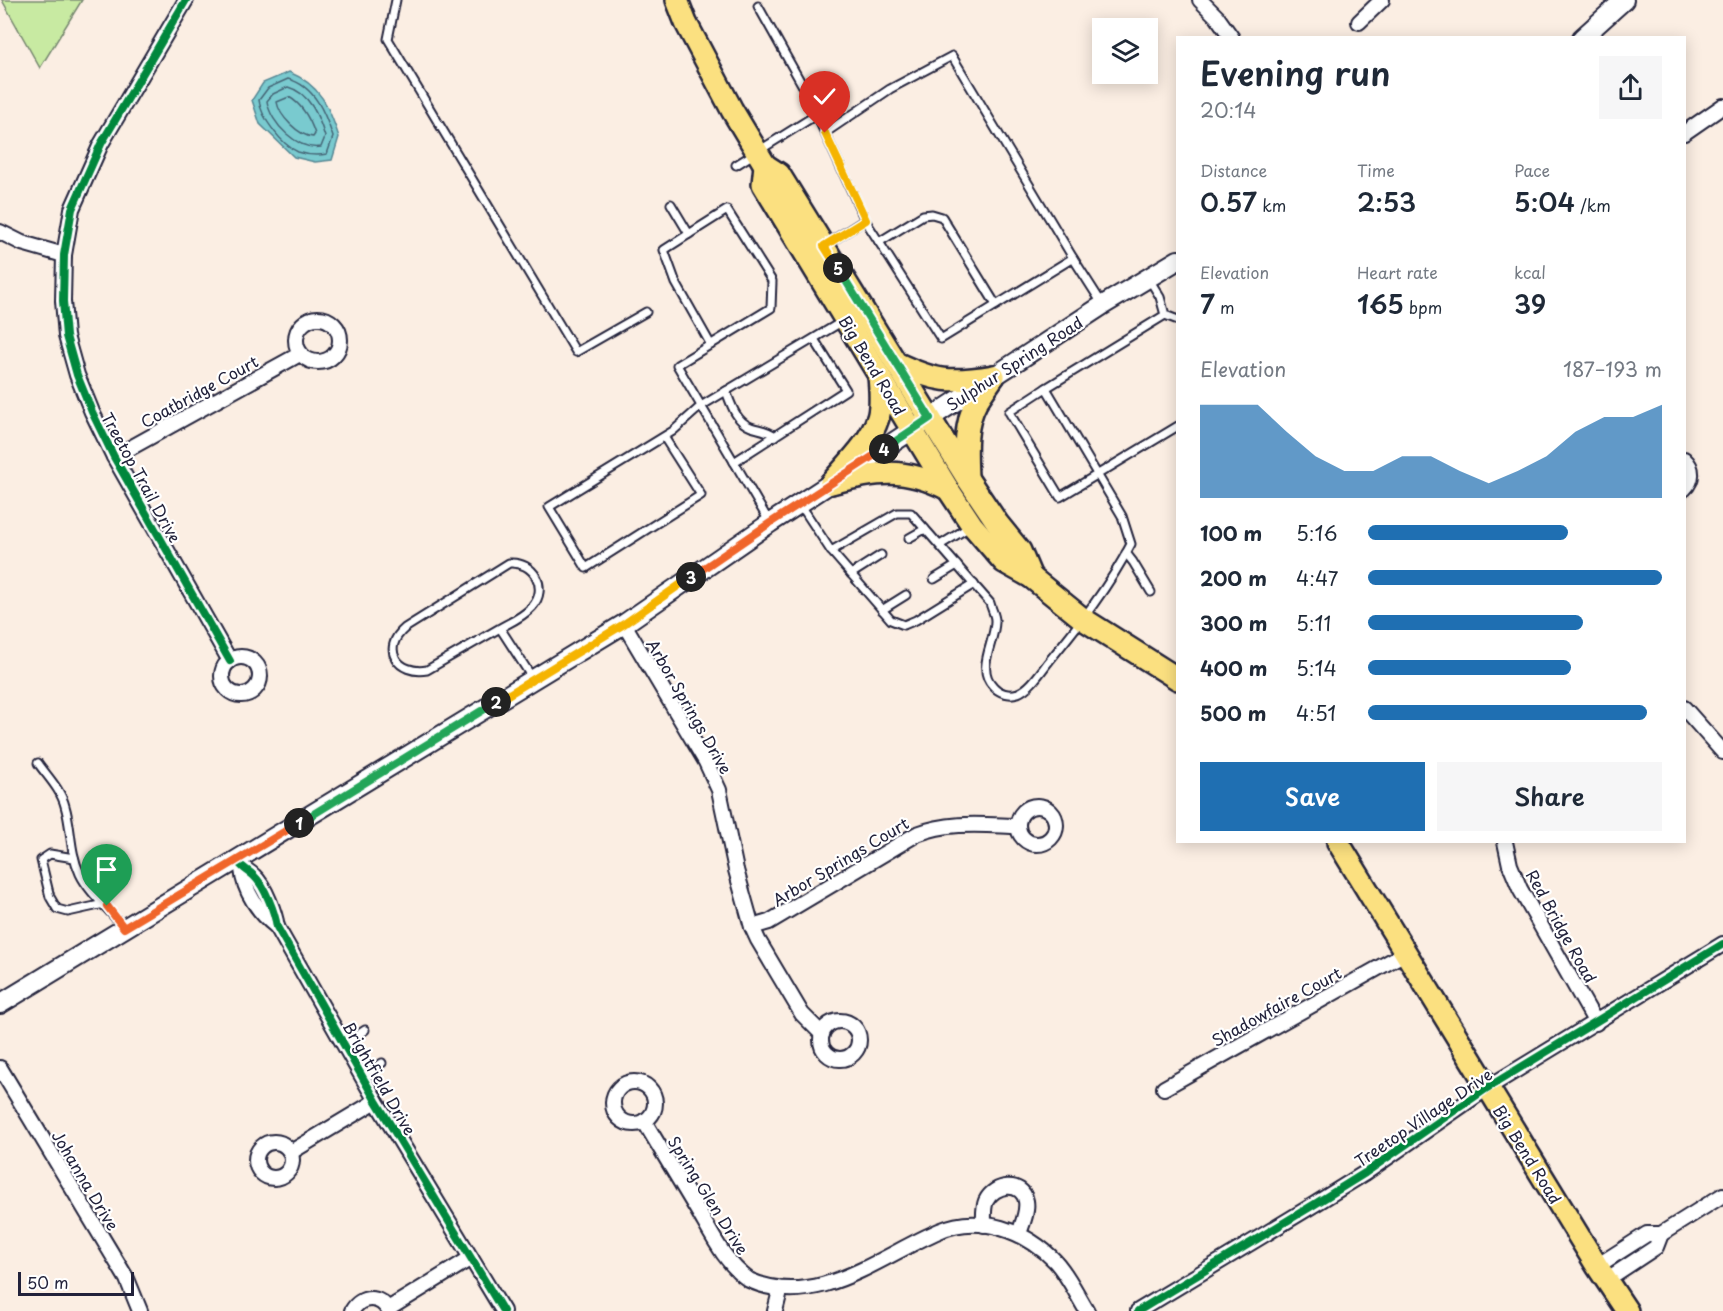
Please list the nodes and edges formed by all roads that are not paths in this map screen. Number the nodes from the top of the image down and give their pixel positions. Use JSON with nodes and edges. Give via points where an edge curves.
{"nodes":[{"id":1,"x":186,"y":0,"type":"edge"},
{"id":2,"x":396,"y":0,"type":"edge"},
{"id":3,"x":677,"y":0,"type":"edge"},
{"id":4,"x":1200,"y":0,"type":"edge"},
{"id":5,"x":1382,"y":0,"type":"edge"},
{"id":6,"x":1624,"y":0,"type":"edge"},
{"id":7,"x":758,"y":6,"type":"dead end"},
{"id":8,"x":1359,"y":22,"type":"dead end"},
{"id":9,"x":1231,"y":36,"type":"edge"},
{"id":10,"x":1584,"y":36,"type":"edge"},
{"id":11,"x":1723,"y":106,"type":"edge"},
{"id":12,"x":816,"y":115,"type":"junction"},
{"id":13,"x":1686,"y":132,"type":"edge"},
{"id":14,"x":825,"y":133,"type":"junction"},
{"id":15,"x":761,"y":159,"type":"junction"},
{"id":16,"x":736,"y":165,"type":"dead end"},
{"id":17,"x":671,"y":204,"type":"dead end"},
{"id":18,"x":866,"y":220,"type":"junction"},
{"id":19,"x":0,"y":232,"type":"edge"},
{"id":20,"x":689,"y":234,"type":"junction"},
{"id":21,"x":879,"y":242,"type":"junction"},
{"id":22,"x":824,"y":246,"type":"junction"},
{"id":23,"x":64,"y":255,"type":"junction"},
{"id":24,"x":1073,"y":258,"type":"junction"},
{"id":25,"x":1176,"y":261,"type":"edge"},
{"id":26,"x":1147,"y":277,"type":"junction"},
{"id":27,"x":996,"y":305,"type":"junction"},
{"id":28,"x":1103,"y":305,"type":"junction"},
{"id":29,"x":646,"y":312,"type":"dead end"},
{"id":30,"x":1165,"y":315,"type":"junction"},
{"id":31,"x":1176,"y":319,"type":"edge"},
{"id":32,"x":845,"y":320,"type":"junction"},
{"id":33,"x":814,"y":339,"type":"junction"},
{"id":34,"x":711,"y":345,"type":"junction"},
{"id":35,"x":300,"y":354,"type":"dead end"},
{"id":36,"x":888,"y":369,"type":"junction"},
{"id":37,"x":994,"y":376,"type":"junction"},
{"id":38,"x":1046,"y":388,"type":"junction"},
{"id":39,"x":726,"y":391,"type":"junction"},
{"id":40,"x":701,"y":406,"type":"junction"},
{"id":41,"x":921,"y":424,"type":"junction"},
{"id":42,"x":1176,"y":427,"type":"edge"},
{"id":43,"x":775,"y":436,"type":"junction"},
{"id":44,"x":664,"y":437,"type":"junction"},
{"id":45,"x":114,"y":457,"type":"junction"},
{"id":46,"x":734,"y":462,"type":"junction"},
{"id":47,"x":1686,"y":462,"type":"edge"},
{"id":48,"x":1097,"y":473,"type":"junction"},
{"id":49,"x":967,"y":478,"type":"junction"},
{"id":50,"x":831,"y":483,"type":"junction"},
{"id":51,"x":1686,"y":487,"type":"edge"},
{"id":52,"x":948,"y":489,"type":"junction"},
{"id":53,"x":800,"y":504,"type":"junction"},
{"id":54,"x":770,"y":523,"type":"junction"},
{"id":55,"x":972,"y":525,"type":"junction"},
{"id":56,"x":925,"y":529,"type":"junction"},
{"id":57,"x":909,"y":538,"type":"dead end"},
{"id":58,"x":940,"y":545,"type":"junction"},
{"id":59,"x":831,"y":552,"type":"junction"},
{"id":60,"x":1126,"y":554,"type":"junction"},
{"id":61,"x":881,"y":555,"type":"dead end"},
{"id":62,"x":957,"y":565,"type":"junction"},
{"id":63,"x":851,"y":574,"type":"junction"},
{"id":64,"x":1030,"y":577,"type":"junction"},
{"id":65,"x":934,"y":579,"type":"dead end"},
{"id":66,"x":974,"y":584,"type":"junction"},
{"id":67,"x":1151,"y":592,"type":"dead end"},
{"id":68,"x":906,"y":595,"type":"dead end"},
{"id":69,"x":882,"y":610,"type":"junction"},
{"id":70,"x":1083,"y":619,"type":"junction"},
{"id":71,"x":624,"y":624,"type":"junction"},
{"id":72,"x":500,"y":628,"type":"junction"},
{"id":73,"x":230,"y":661,"type":"dead end"},
{"id":74,"x":1176,"y":678,"type":"edge"},
{"id":75,"x":533,"y":679,"type":"junction"},
{"id":76,"x":1686,"y":710,"type":"edge"},
{"id":77,"x":1723,"y":752,"type":"edge"},
{"id":78,"x":38,"y":763,"type":"dead end"},
{"id":79,"x":1018,"y":826,"type":"dead end"},
{"id":80,"x":1339,"y":843,"type":"edge"},
{"id":81,"x":1506,"y":843,"type":"edge"},
{"id":82,"x":74,"y":858,"type":"junction"},
{"id":83,"x":240,"y":865,"type":"junction"},
{"id":84,"x":104,"y":904,"type":"junction"},
{"id":85,"x":752,"y":927,"type":"junction"},
{"id":86,"x":124,"y":928,"type":"junction"},
{"id":87,"x":1723,"y":944,"type":"edge"},
{"id":88,"x":1405,"y":953,"type":"junction"},
{"id":89,"x":0,"y":1004,"type":"edge"},
{"id":90,"x":1596,"y":1023,"type":"junction"},
{"id":91,"x":365,"y":1030,"type":"dead end"},
{"id":92,"x":822,"y":1034,"type":"dead end"},
{"id":93,"x":344,"y":1044,"type":"junction"},
{"id":94,"x":382,"y":1063,"type":"dead end"},
{"id":95,"x":0,"y":1068,"type":"edge"},
{"id":96,"x":362,"y":1076,"type":"junction"},
{"id":97,"x":1164,"y":1088,"type":"dead end"},
{"id":98,"x":1487,"y":1088,"type":"junction"},
{"id":99,"x":376,"y":1101,"type":"junction"},
{"id":100,"x":644,"y":1121,"type":"dead end"},
{"id":101,"x":291,"y":1152,"type":"dead end"},
{"id":102,"x":1722,"y":1198,"type":"edge"},
{"id":103,"x":984,"y":1225,"type":"junction"},
{"id":104,"x":1018,"y":1234,"type":"junction"},
{"id":105,"x":471,"y":1258,"type":"junction"},
{"id":106,"x":1601,"y":1273,"type":"junction"},
{"id":107,"x":779,"y":1295,"type":"junction"},
{"id":108,"x":389,"y":1310,"type":"edge"},
{"id":109,"x":140,"y":1311,"type":"edge"},
{"id":110,"x":352,"y":1311,"type":"edge"},
{"id":111,"x":503,"y":1311,"type":"edge"},
{"id":112,"x":775,"y":1311,"type":"edge"},
{"id":113,"x":1087,"y":1311,"type":"edge"},
{"id":114,"x":1138,"y":1311,"type":"edge"},
{"id":115,"x":1627,"y":1311,"type":"edge"}],
"edges":[{"from":1,"to":23,"type":"street","name":"Treetop Trail Drive","via":[[101,144],[72,208]]},
{"from":2,"to":29,"type":"lane","via":[[388,39],[576,352]]},
{"from":3,"to":15,"type":"main road","name":"Big Bend Road"},
{"from":4,"to":9,"type":"street"},
{"from":5,"to":8,"type":"street"},
{"from":6,"to":10,"type":"main road"},
{"from":7,"to":12,"type":"lane"},
{"from":11,"to":13,"type":"street"},
{"from":12,"to":14,"type":"lane"},
{"from":12,"to":15,"type":"lane"},
{"from":14,"to":18,"type":"lane"},
{"from":14,"to":24,"type":"lane","via":[[890,89],[952,56]]},
{"from":15,"to":16,"type":"lane"},
{"from":15,"to":22,"type":"main road","name":"Big Bend Road","via":[[779,174]]},
{"from":15,"to":32,"type":"main road","name":"Big Bend Road","via":[[763,184]]},
{"from":17,"to":20,"type":"lane"},
{"from":18,"to":21,"type":"lane"},
{"from":18,"to":22,"type":"lane"},
{"from":19,"to":23,"type":"street"},
{"from":20,"to":34,"type":"lane","via":[[664,250],[675,283]]},
{"from":20,"to":34,"type":"lane","via":[[727,210],[772,281],[771,309]]},
{"from":21,"to":27,"type":"lane","via":[[923,215],[942,217]]},
{"from":21,"to":27,"type":"lane","via":[[941,339]]},
{"from":22,"to":36,"type":"main road","name":"Big Bend Road"},
{"from":23,"to":45,"type":"street","name":"Treetop Trail Drive","via":[[66,336],[77,375]]},
{"from":24,"to":27,"type":"lane"},
{"from":24,"to":28,"type":"lane"},
{"from":25,"to":26,"type":"main road","name":"Sulphur Spring Road"},
{"from":26,"to":28,"type":"main road","name":"Sulphur Spring Road"},
{"from":26,"to":30,"type":"lane","via":[[1160,297]]},
{"from":28,"to":37,"type":"main road","name":"Sulphur Spring Road"},
{"from":30,"to":31,"type":"lane"},
{"from":30,"to":38,"type":"lane"},
{"from":32,"to":33,"type":"lane"},
{"from":32,"to":36,"type":"main road","name":"Big Bend Road"},
{"from":33,"to":39,"type":"lane"},
{"from":33,"to":43,"type":"lane","via":[[846,390]]},
{"from":34,"to":40,"type":"lane","via":[[677,365]]},
{"from":35,"to":45,"type":"street","name":"Coatbridge Court"},
{"from":36,"to":37,"type":"main road","via":[[935,379]]},
{"from":36,"to":41,"type":"main road","name":"Big Bend Road"},
{"from":36,"to":50,"type":"main road","via":[[878,417],[867,439]]},
{"from":37,"to":41,"type":"main road","name":"Sulphur Spring Road"},
{"from":37,"to":49,"type":"main road","via":[[970,419]]},
{"from":38,"to":48,"type":"lane"},
{"from":38,"to":48,"type":"lane","via":[[1009,412],[1060,497]]},
{"from":39,"to":40,"type":"lane"},
{"from":39,"to":43,"type":"lane","via":[[742,423]]},
{"from":40,"to":44,"type":"lane"},
{"from":40,"to":46,"type":"lane"},
{"from":41,"to":49,"type":"main road","name":"Big Bend Road"},
{"from":41,"to":50,"type":"main road","name":"Sulphur Spring Road"},
{"from":41,"to":52,"type":"main road","name":"Big Bend Road"},
{"from":42,"to":48,"type":"lane"},
{"from":43,"to":46,"type":"lane"},
{"from":44,"to":44,"type":"lane","via":[[549,507],[586,568],[701,495]]},
{"from":45,"to":73,"type":"street","name":"Treetop Trail Drive"},
{"from":46,"to":54,"type":"lane"},
{"from":47,"to":51,"type":"street","via":[[1692,475]]},
{"from":48,"to":60,"type":"lane","via":[[1122,516],[1131,544]]},
{"from":49,"to":64,"type":"main road","name":"Big Bend Road","via":[[1020,551]]},
{"from":50,"to":52,"type":"main road","via":[[866,474],[908,473]]},
{"from":50,"to":53,"type":"main road","name":"Sulphur Spring Road"},
{"from":52,"to":55,"type":"main road","name":"Big Bend Road"},
{"from":53,"to":54,"type":"main road","name":"Sulphur Spring Road"},
{"from":53,"to":59,"type":"lane"},
{"from":54,"to":71,"type":"main road","name":"Sulphur Spring Road"},
{"from":55,"to":58,"type":"lane"},
{"from":55,"to":64,"type":"main road","name":"Big Bend Road","via":[[1004,562]]},
{"from":56,"to":57,"type":"lane"},
{"from":56,"to":58,"type":"lane"},
{"from":56,"to":59,"type":"lane","via":[[911,513],[897,513]]},
{"from":58,"to":62,"type":"lane"},
{"from":59,"to":63,"type":"lane"},
{"from":60,"to":67,"type":"lane"},
{"from":60,"to":70,"type":"lane"},
{"from":61,"to":63,"type":"lane"},
{"from":62,"to":65,"type":"lane"},
{"from":62,"to":66,"type":"lane"},
{"from":63,"to":69,"type":"lane"},
{"from":64,"to":70,"type":"main road","name":"Big Bend Road"},
{"from":66,"to":69,"type":"lane","via":[[904,625],[891,620]]},
{"from":66,"to":70,"type":"lane","via":[[990,603],[995,620],[986,673],[992,686],[1005,694],[1018,693],[1034,680]]},
{"from":68,"to":69,"type":"lane"},
{"from":70,"to":74,"type":"main road","name":"Big Bend Road"},
{"from":71,"to":75,"type":"main road","name":"Sulphur Spring Road"},
{"from":71,"to":85,"type":"street","name":"Arbor Springs Drive","via":[[719,790]]},
{"from":72,"to":72,"type":"lane","via":[[523,615],[538,598],[536,574],[527,565],[509,563],[405,628],[396,635],[393,654],[405,668],[427,670]]},
{"from":72,"to":75,"type":"lane"},
{"from":75,"to":83,"type":"main road","name":"Sulphur Spring Road"},
{"from":76,"to":77,"type":"street"},
{"from":78,"to":82,"type":"lane","via":[[65,806]]},
{"from":79,"to":85,"type":"street","name":"Arbor Springs Court","via":[[932,828],[769,922]]},
{"from":80,"to":88,"type":"main road","name":"Big Bend Road"},
{"from":81,"to":90,"type":"street","name":"Red Bridge Road","via":[[1520,889]]},
{"from":82,"to":84,"type":"lane","via":[[81,876]]},
{"from":82,"to":84,"type":"lane","via":[[50,854],[41,860],[57,909],[68,912]]},
{"from":83,"to":86,"type":"main road","name":"Sulphur Spring Road"},
{"from":83,"to":93,"type":"street","name":"Brightfield Drive","via":[[255,876],[275,910],[278,927]]},
{"from":84,"to":86,"type":"lane"},
{"from":85,"to":92,"type":"street","name":"Arbor Springs Drive","via":[[802,1014]]},
{"from":86,"to":89,"type":"main road","name":"Sulphur Spring Road"},
{"from":87,"to":90,"type":"street","name":"Treetop Village Drive"},
{"from":88,"to":97,"type":"street","name":"Shadowfaire Court"},
{"from":88,"to":98,"type":"main road","name":"Big Bend Road"},
{"from":90,"to":98,"type":"street","name":"Treetop Village Drive"},
{"from":91,"to":93,"type":"lane"},
{"from":93,"to":96,"type":"street","name":"Brightfield Drive"},
{"from":94,"to":96,"type":"lane"},
{"from":95,"to":109,"type":"street","name":"Johanna Drive","via":[[127,1279]]},
{"from":96,"to":99,"type":"street","name":"Brightfield Drive"},
{"from":98,"to":106,"type":"main road","name":"Big Bend Road"},
{"from":98,"to":114,"type":"street","name":"Treetop Village Drive","via":[[1365,1173]]},
{"from":99,"to":101,"type":"street"},
{"from":99,"to":105,"type":"street","name":"Brightfield Drive"},
{"from":100,"to":107,"type":"street","name":"Spring Glen Drive","via":[[724,1255],[747,1279]]},
{"from":102,"to":106,"type":"street","via":[[1660,1234],[1647,1234]]},
{"from":103,"to":104,"type":"street","name":"Spring Glen Drive"},
{"from":103,"to":104,"type":"street","via":[[985,1203],[991,1194],[1011,1186],[1026,1198]]},
{"from":103,"to":107,"type":"street","name":"Spring Glen Drive","via":[[940,1230],[849,1284],[801,1297]]},
{"from":104,"to":113,"type":"street","name":"Spring Glen Drive","via":[[1037,1244],[1057,1263]]},
{"from":105,"to":108,"type":"street"},
{"from":105,"to":111,"type":"street","name":"Brightfield Drive"},
{"from":106,"to":115,"type":"main road","name":"Big Bend Road"},
{"from":107,"to":112,"type":"street"},
{"from":108,"to":110,"type":"street","via":[[372,1298],[360,1302]]}]}
